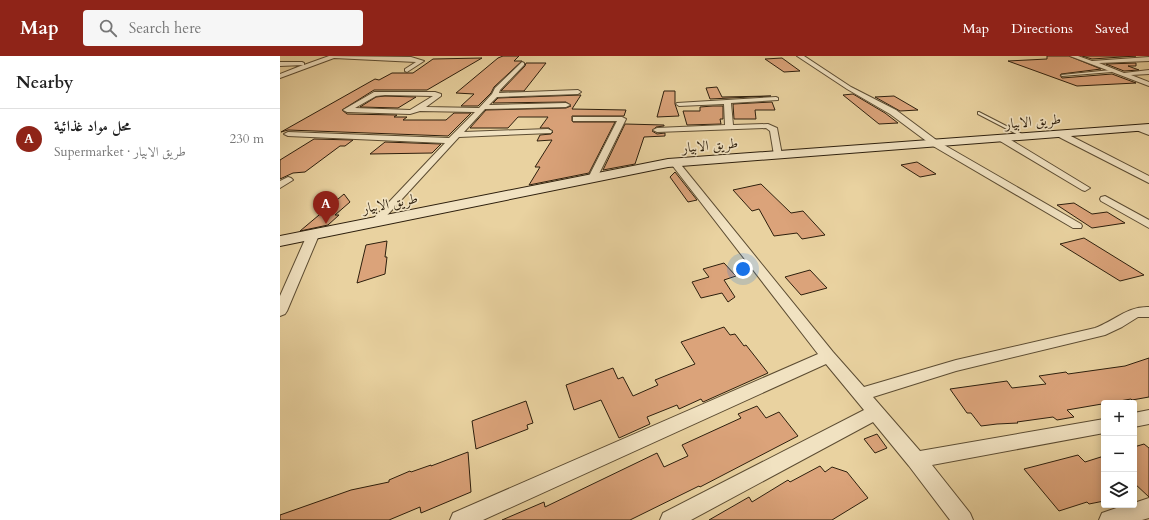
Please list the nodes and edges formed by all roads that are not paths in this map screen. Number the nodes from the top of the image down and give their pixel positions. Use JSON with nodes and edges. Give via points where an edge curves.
{"nodes":[{"id":1,"x":333,"y":56,"type":"edge"},
{"id":2,"x":800,"y":56,"type":"edge"},
{"id":3,"x":1073,"y":56,"type":"edge"},
{"id":4,"x":289,"y":59,"type":"dead end"},
{"id":5,"x":1149,"y":59,"type":"edge"},
{"id":6,"x":1088,"y":62,"type":"junction"},
{"id":7,"x":280,"y":63,"type":"edge"},
{"id":8,"x":309,"y":64,"type":"junction"},
{"id":9,"x":522,"y":64,"type":"dead end"},
{"id":10,"x":407,"y":70,"type":"dead end"},
{"id":11,"x":1111,"y":71,"type":"junction"},
{"id":12,"x":1149,"y":72,"type":"edge"},
{"id":13,"x":1119,"y":74,"type":"junction"},
{"id":14,"x":280,"y":76,"type":"edge"},
{"id":15,"x":1062,"y":76,"type":"dead end"},
{"id":16,"x":1149,"y":84,"type":"edge"},
{"id":17,"x":578,"y":92,"type":"dead end"},
{"id":18,"x":495,"y":95,"type":"junction"},
{"id":19,"x":776,"y":99,"type":"dead end"},
{"id":20,"x":727,"y":102,"type":"junction"},
{"id":21,"x":678,"y":104,"type":"dead end"},
{"id":22,"x":566,"y":105,"type":"dead end"},
{"id":23,"x":482,"y":108,"type":"junction"},
{"id":24,"x":418,"y":109,"type":"junction"},
{"id":25,"x":979,"y":113,"type":"dead end"},
{"id":26,"x":576,"y":119,"type":"dead end"},
{"id":27,"x":729,"y":127,"type":"junction"},
{"id":28,"x":1146,"y":129,"type":"edge"},
{"id":29,"x":657,"y":130,"type":"dead end"},
{"id":30,"x":548,"y":131,"type":"dead end"},
{"id":31,"x":288,"y":134,"type":"dead end"},
{"id":32,"x":1060,"y":134,"type":"junction"},
{"id":33,"x":1025,"y":137,"type":"junction"},
{"id":34,"x":454,"y":138,"type":"junction"},
{"id":35,"x":1003,"y":138,"type":"junction"},
{"id":36,"x":936,"y":144,"type":"junction"},
{"id":37,"x":778,"y":155,"type":"junction"},
{"id":38,"x":675,"y":163,"type":"junction"},
{"id":39,"x":593,"y":178,"type":"junction"},
{"id":40,"x":1149,"y":180,"type":"edge"},
{"id":41,"x":1085,"y":188,"type":"dead end"},
{"id":42,"x":1105,"y":199,"type":"dead end"},
{"id":43,"x":376,"y":221,"type":"junction"},
{"id":44,"x":1149,"y":225,"type":"edge"},
{"id":45,"x":1077,"y":226,"type":"dead end"},
{"id":46,"x":313,"y":234,"type":"junction"},
{"id":47,"x":280,"y":241,"type":"edge"},
{"id":48,"x":280,"y":310,"type":"edge"},
{"id":49,"x":1149,"y":312,"type":"edge"},
{"id":50,"x":828,"y":356,"type":"junction"},
{"id":51,"x":861,"y":395,"type":"junction"},
{"id":52,"x":876,"y":412,"type":"junction"},
{"id":53,"x":1149,"y":417,"type":"edge"},
{"id":54,"x":1137,"y":419,"type":"edge"},
{"id":55,"x":1101,"y":427,"type":"edge"},
{"id":56,"x":916,"y":460,"type":"junction"},
{"id":57,"x":1149,"y":508,"type":"edge"},
{"id":58,"x":460,"y":520,"type":"edge"},
{"id":59,"x":670,"y":520,"type":"edge"},
{"id":60,"x":963,"y":520,"type":"edge"},
{"id":61,"x":1109,"y":520,"type":"edge"}],
"edges":[{"from":1,"to":8,"type":"street"},
{"from":1,"to":10,"type":"street","via":[[421,61]]},
{"from":2,"to":36,"type":"street","via":[[893,112]]},
{"from":3,"to":6,"type":"street"},
{"from":4,"to":7,"type":"street"},
{"from":5,"to":6,"type":"street"},
{"from":6,"to":11,"type":"street"},
{"from":7,"to":8,"type":"street"},
{"from":8,"to":14,"type":"street"},
{"from":9,"to":18,"type":"street","via":[[497,89]]},
{"from":11,"to":13,"type":"street"},
{"from":11,"to":15,"type":"lane"},
{"from":12,"to":13,"type":"street"},
{"from":13,"to":16,"type":"street"},
{"from":17,"to":18,"type":"street"},
{"from":18,"to":23,"type":"street"},
{"from":19,"to":20,"type":"street"},
{"from":20,"to":21,"type":"street"},
{"from":20,"to":27,"type":"street"},
{"from":22,"to":23,"type":"street"},
{"from":23,"to":24,"type":"street"},
{"from":23,"to":34,"type":"street"},
{"from":24,"to":24,"type":"street","via":[[439,94],[374,94],[347,110],[404,112]]},
{"from":25,"to":33,"type":"lane"},
{"from":26,"to":39,"type":"street","via":[[622,120]]},
{"from":27,"to":29,"type":"street"},
{"from":27,"to":37,"type":"street","via":[[771,126],[776,137]]},
{"from":28,"to":32,"type":"main road","name":"طريق الابيار"},
{"from":30,"to":34,"type":"street"},
{"from":31,"to":34,"type":"street"},
{"from":32,"to":33,"type":"main road","name":"طريق الابيار"},
{"from":32,"to":40,"type":"street"},
{"from":33,"to":35,"type":"main road","name":"طريق الابيار"},
{"from":34,"to":43,"type":"street"},
{"from":35,"to":36,"type":"main road","name":"طريق الابيار"},
{"from":35,"to":41,"type":"street"},
{"from":36,"to":37,"type":"main road","name":"طريق الابيار"},
{"from":36,"to":45,"type":"street"},
{"from":37,"to":38,"type":"main road","name":"طريق الابيار"},
{"from":38,"to":39,"type":"main road","name":"طريق الابيار"},
{"from":38,"to":50,"type":"street"},
{"from":39,"to":43,"type":"main road","name":"طريق الابيار"},
{"from":42,"to":44,"type":"street"},
{"from":43,"to":46,"type":"main road","name":"طريق الابيار"},
{"from":46,"to":47,"type":"main road","name":"طريق الابيار"},
{"from":46,"to":48,"type":"street"},
{"from":49,"to":51,"type":"street","via":[[1131,313],[1118,324],[1085,336],[904,380]]},
{"from":50,"to":51,"type":"street"},
{"from":50,"to":58,"type":"street"},
{"from":51,"to":52,"type":"street"},
{"from":52,"to":56,"type":"street"},
{"from":52,"to":59,"type":"street"},
{"from":53,"to":54,"type":"street"},
{"from":55,"to":56,"type":"street"},
{"from":56,"to":60,"type":"street"},
{"from":57,"to":61,"type":"street"}]}
